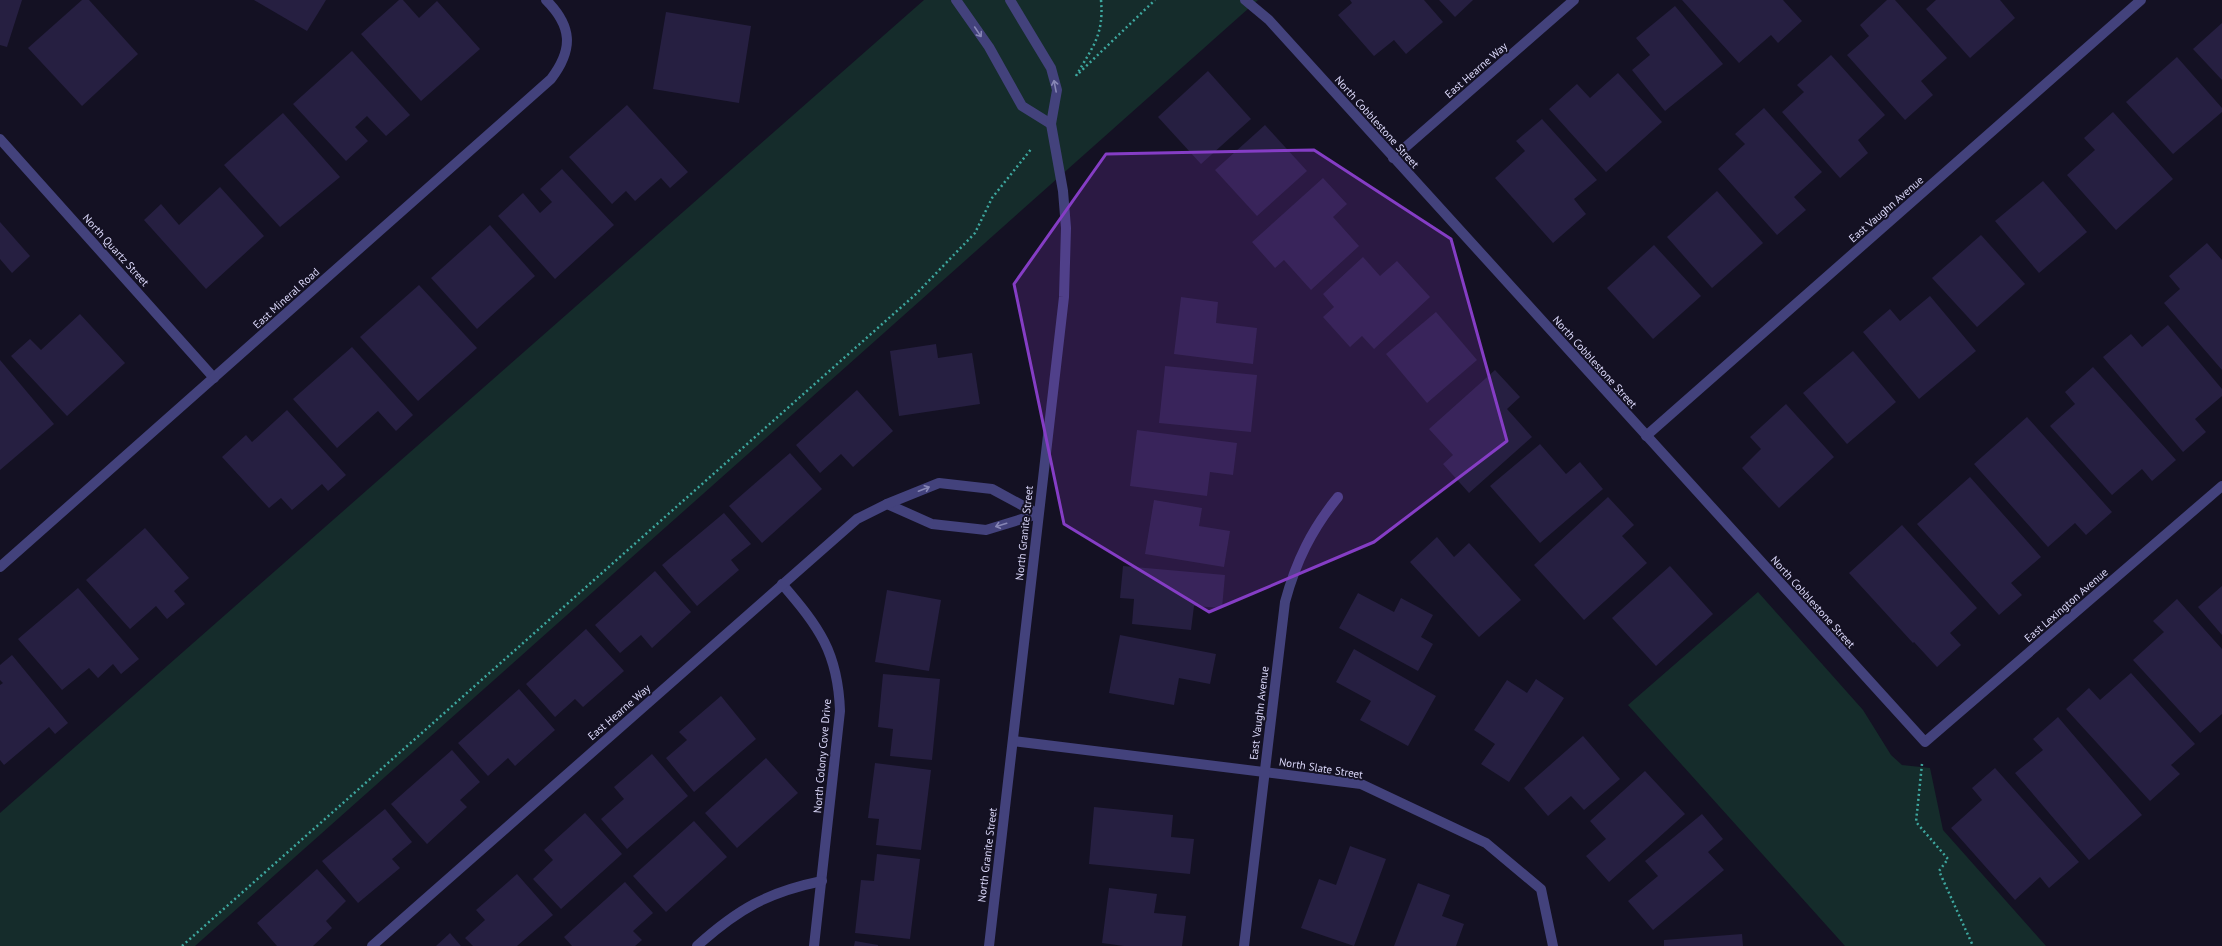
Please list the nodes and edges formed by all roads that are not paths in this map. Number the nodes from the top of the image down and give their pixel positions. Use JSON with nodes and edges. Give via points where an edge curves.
{"nodes":[{"id":1,"x":546,"y":0,"type":"edge"},
{"id":2,"x":956,"y":0,"type":"edge"},
{"id":3,"x":1010,"y":0,"type":"edge"},
{"id":4,"x":1245,"y":0,"type":"edge"},
{"id":5,"x":1574,"y":0,"type":"edge"},
{"id":6,"x":2141,"y":0,"type":"edge"},
{"id":7,"x":1051,"y":124,"type":"junction"},
{"id":8,"x":0,"y":139,"type":"edge"},
{"id":9,"x":1393,"y":158,"type":"junction"},
{"id":10,"x":214,"y":378,"type":"junction"},
{"id":11,"x":1646,"y":436,"type":"junction"},
{"id":12,"x":2222,"y":486,"type":"edge"},
{"id":13,"x":1338,"y":497,"type":"dead end"},
{"id":14,"x":887,"y":504,"type":"junction"},
{"id":15,"x":1038,"y":514,"type":"junction"},
{"id":16,"x":0,"y":567,"type":"edge"},
{"id":17,"x":782,"y":584,"type":"junction"},
{"id":18,"x":1013,"y":741,"type":"junction"},
{"id":19,"x":1925,"y":742,"type":"joint"},
{"id":20,"x":1264,"y":771,"type":"junction"},
{"id":21,"x":822,"y":881,"type":"junction"},
{"id":22,"x":372,"y":946,"type":"edge"},
{"id":23,"x":697,"y":946,"type":"edge"},
{"id":24,"x":814,"y":946,"type":"edge"},
{"id":25,"x":989,"y":946,"type":"edge"},
{"id":26,"x":1244,"y":946,"type":"edge"},
{"id":27,"x":1553,"y":946,"type":"edge"}],
"edges":[{"from":1,"to":10,"type":"street","name":"East Mineral Road","via":[[562,21],[568,35],[567,50],[561,66],[551,78]]},
{"from":2,"to":7,"type":"street","one_way":true,"via":[[989,48],[1022,106]]},
{"from":7,"to":3,"type":"street","name":"North Granite Street","one_way":true,"via":[[1057,90],[1051,68]]},
{"from":4,"to":9,"type":"street","name":"North Cobblestone Street","via":[[1269,20]]},
{"from":5,"to":9,"type":"street","name":"East Hearne Way"},
{"from":6,"to":11,"type":"street","name":"East Vaughn Avenue"},
{"from":7,"to":15,"type":"street","name":"North Granite Street","via":[[1063,191],[1066,262]]},
{"from":8,"to":10,"type":"street","name":"North Quartz Street"},
{"from":9,"to":11,"type":"street","name":"North Cobblestone Street"},
{"from":10,"to":16,"type":"street","name":"East Mineral Road"},
{"from":11,"to":19,"type":"street","name":"North Cobblestone Street"},
{"from":12,"to":19,"type":"street","name":"East Lexington Avenue"},
{"from":13,"to":20,"type":"street","name":"East Vaughn Avenue","via":[[1304,546],[1292,574],[1285,602]]},
{"from":15,"to":14,"type":"street","one_way":true,"via":[[986,530],[932,524]]},
{"from":14,"to":15,"type":"street","name":"East Hearne Way","one_way":true,"via":[[939,483],[992,489]]},
{"from":14,"to":17,"type":"street","name":"East Hearne Way","via":[[857,519]]},
{"from":15,"to":18,"type":"street","name":"North Granite Street"},
{"from":17,"to":21,"type":"street","name":"North Colony Cove Drive","via":[[812,618],[824,639],[839,686],[840,710]]},
{"from":17,"to":22,"type":"street","name":"East Hearne Way"},
{"from":18,"to":20,"type":"street","name":"North Slate Street"},
{"from":18,"to":25,"type":"street","name":"North Granite Street"},
{"from":20,"to":26,"type":"street","name":"East Vaughn Avenue"},
{"from":20,"to":27,"type":"street","name":"North Slate Street","via":[[1361,784],[1486,843],[1541,889]]},
{"from":21,"to":23,"type":"street","via":[[797,886],[743,909]]},
{"from":21,"to":24,"type":"street","name":"North Colony Cove Drive"}]}
